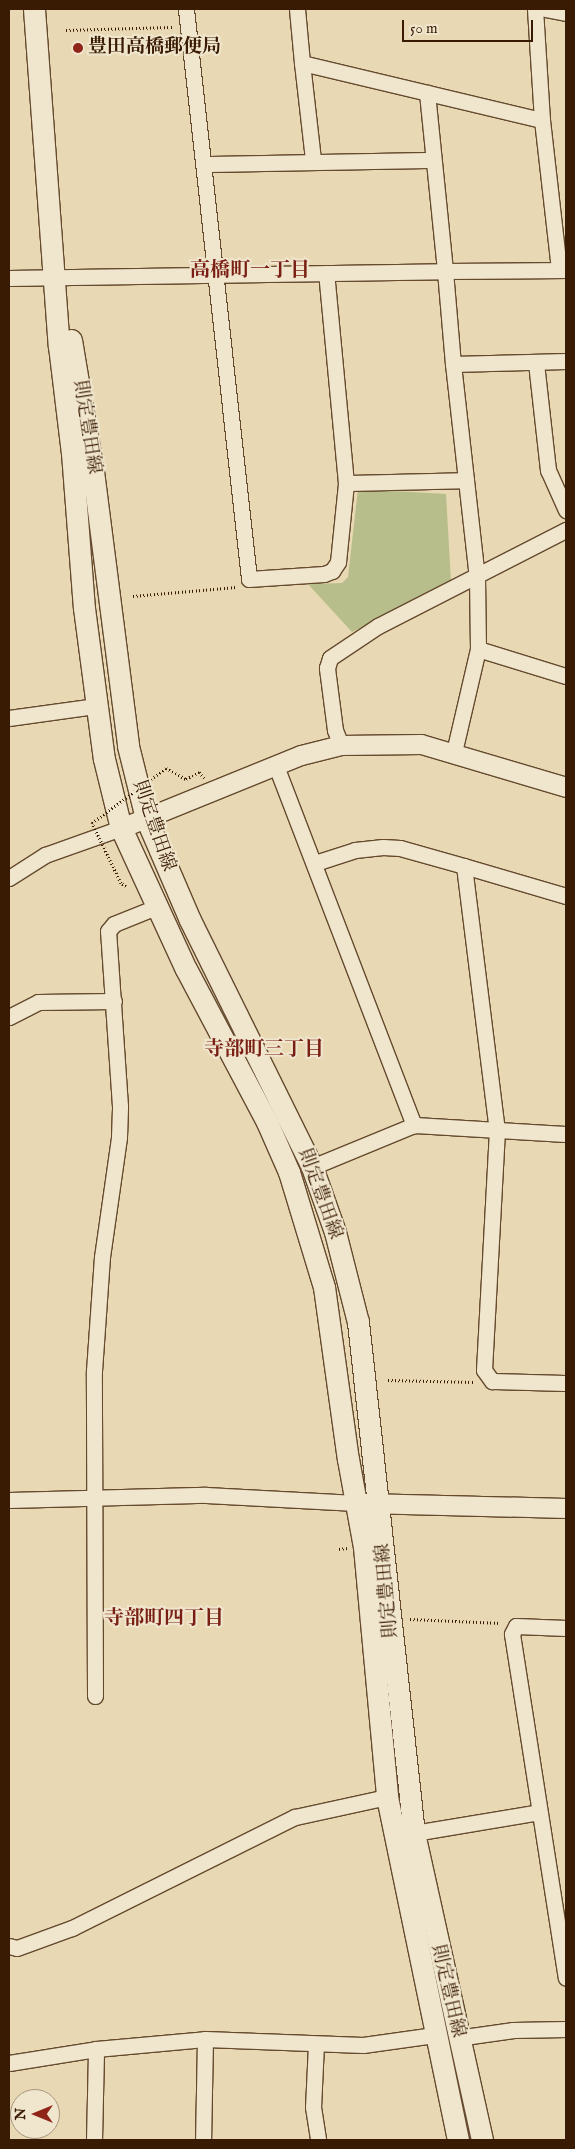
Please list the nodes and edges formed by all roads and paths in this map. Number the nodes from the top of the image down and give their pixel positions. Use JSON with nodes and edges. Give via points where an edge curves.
{"nodes":[{"id":1,"x":34,"y":9,"type":"edge"},
{"id":2,"x":186,"y":9,"type":"edge"},
{"id":3,"x":297,"y":9,"type":"edge"},
{"id":4,"x":535,"y":9,"type":"edge"},
{"id":5,"x":545,"y":9,"type":"edge"},
{"id":6,"x":566,"y":13,"type":"edge"},
{"id":7,"x":188,"y":26,"type":"junction"},
{"id":8,"x":66,"y":30,"type":"dead end"},
{"id":9,"x":302,"y":64,"type":"junction"},
{"id":10,"x":427,"y":93,"type":"junction"},
{"id":11,"x":542,"y":120,"type":"junction"},
{"id":12,"x":312,"y":160,"type":"junction"},
{"id":13,"x":433,"y":160,"type":"junction"},
{"id":14,"x":204,"y":164,"type":"junction"},
{"id":15,"x":562,"y":270,"type":"edge"},
{"id":16,"x":445,"y":271,"type":"junction"},
{"id":17,"x":326,"y":273,"type":"junction"},
{"id":18,"x":216,"y":274,"type":"junction"},
{"id":19,"x":9,"y":278,"type":"edge"},
{"id":20,"x":55,"y":278,"type":"junction"},
{"id":21,"x":566,"y":361,"type":"edge"},
{"id":22,"x":536,"y":363,"type":"junction"},
{"id":23,"x":453,"y":364,"type":"junction"},
{"id":24,"x":466,"y":480,"type":"junction"},
{"id":25,"x":346,"y":483,"type":"junction"},
{"id":26,"x":566,"y":510,"type":"edge"},
{"id":27,"x":566,"y":530,"type":"edge"},
{"id":28,"x":478,"y":577,"type":"junction"},
{"id":29,"x":249,"y":579,"type":"junction"},
{"id":30,"x":133,"y":596,"type":"dead end"},
{"id":31,"x":478,"y":649,"type":"junction"},
{"id":32,"x":566,"y":676,"type":"edge"},
{"id":33,"x":96,"y":706,"type":"junction"},
{"id":34,"x":9,"y":718,"type":"edge"},
{"id":35,"x":342,"y":745,"type":"junction"},
{"id":36,"x":454,"y":752,"type":"junction"},
{"id":37,"x":276,"y":766,"type":"junction"},
{"id":38,"x":204,"y":778,"type":"dead end"},
{"id":39,"x":566,"y":788,"type":"edge"},
{"id":40,"x":146,"y":818,"type":"junction"},
{"id":41,"x":121,"y":828,"type":"junction"},
{"id":42,"x":315,"y":862,"type":"junction"},
{"id":43,"x":464,"y":866,"type":"junction"},
{"id":44,"x":9,"y":878,"type":"edge"},
{"id":45,"x":126,"y":886,"type":"dead end"},
{"id":46,"x":566,"y":896,"type":"edge"},
{"id":47,"x":156,"y":907,"type":"junction"},
{"id":48,"x":114,"y":1001,"type":"junction"},
{"id":49,"x":9,"y":1017,"type":"edge"},
{"id":50,"x":414,"y":1125,"type":"junction"},
{"id":51,"x":497,"y":1130,"type":"junction"},
{"id":52,"x":566,"y":1134,"type":"edge"},
{"id":53,"x":312,"y":1167,"type":"junction"},
{"id":54,"x":487,"y":1377,"type":"junction"},
{"id":55,"x":388,"y":1380,"type":"dead end"},
{"id":56,"x":566,"y":1383,"type":"edge"},
{"id":57,"x":94,"y":1498,"type":"junction"},
{"id":58,"x":9,"y":1500,"type":"edge"},
{"id":59,"x":356,"y":1503,"type":"junction"},
{"id":60,"x":380,"y":1504,"type":"junction"},
{"id":61,"x":566,"y":1508,"type":"edge"},
{"id":62,"x":407,"y":1619,"type":"dead end"},
{"id":63,"x":566,"y":1628,"type":"edge"},
{"id":64,"x":513,"y":1630,"type":"junction"},
{"id":65,"x":95,"y":1696,"type":"dead end"},
{"id":66,"x":386,"y":1797,"type":"junction"},
{"id":67,"x":539,"y":1812,"type":"junction"},
{"id":68,"x":414,"y":1833,"type":"junction"},
{"id":69,"x":563,"y":1929,"type":"edge"},
{"id":70,"x":9,"y":1946,"type":"edge"},
{"id":71,"x":566,"y":1978,"type":"edge"},
{"id":72,"x":566,"y":2029,"type":"edge"},
{"id":73,"x":434,"y":2035,"type":"junction"},
{"id":74,"x":457,"y":2038,"type":"junction"},
{"id":75,"x":205,"y":2039,"type":"junction"},
{"id":76,"x":316,"y":2044,"type":"junction"},
{"id":77,"x":96,"y":2049,"type":"junction"},
{"id":78,"x":9,"y":2063,"type":"edge"},
{"id":79,"x":94,"y":2140,"type":"edge"},
{"id":80,"x":203,"y":2140,"type":"edge"},
{"id":81,"x":318,"y":2140,"type":"edge"},
{"id":82,"x":458,"y":2140,"type":"edge"},
{"id":83,"x":482,"y":2140,"type":"edge"}],
"edges":[{"from":1,"to":20,"type":"main road","name":"則定豊田線","via":[[43,167]]},
{"from":2,"to":7,"type":"street"},
{"from":3,"to":9,"type":"street"},
{"from":4,"to":11,"type":"street"},
{"from":5,"to":6,"type":"street"},
{"from":7,"to":8,"type":"path"},
{"from":7,"to":14,"type":"street"},
{"from":9,"to":10,"type":"street"},
{"from":9,"to":12,"type":"street"},
{"from":10,"to":11,"type":"street"},
{"from":10,"to":13,"type":"street"},
{"from":11,"to":15,"type":"street"},
{"from":12,"to":13,"type":"street"},
{"from":12,"to":14,"type":"street"},
{"from":13,"to":16,"type":"street"},
{"from":14,"to":18,"type":"street"},
{"from":15,"to":16,"type":"street"},
{"from":16,"to":17,"type":"street"},
{"from":16,"to":23,"type":"street"},
{"from":17,"to":18,"type":"street"},
{"from":17,"to":25,"type":"street"},
{"from":18,"to":20,"type":"street"},
{"from":18,"to":29,"type":"street"},
{"from":19,"to":20,"type":"street"},
{"from":20,"to":33,"type":"main road","name":"則定豊田線","via":[[84,608]]},
{"from":20,"to":40,"type":"main road","name":"則定豊田線","via":[[77,370],[128,746]]},
{"from":21,"to":22,"type":"street"},
{"from":22,"to":23,"type":"street"},
{"from":22,"to":26,"type":"street","via":[[548,470]]},
{"from":23,"to":24,"type":"street"},
{"from":24,"to":25,"type":"street"},
{"from":24,"to":28,"type":"street"},
{"from":25,"to":29,"type":"street","via":[[338,562],[332,571],[269,580]]},
{"from":27,"to":28,"type":"street"},
{"from":28,"to":31,"type":"street"},
{"from":28,"to":35,"type":"street","via":[[378,626],[330,658],[327,668],[335,730]]},
{"from":29,"to":30,"type":"path","via":[[239,586]]},
{"from":31,"to":32,"type":"street"},
{"from":31,"to":36,"type":"street"},
{"from":33,"to":34,"type":"street"},
{"from":33,"to":41,"type":"main road","name":"則定豊田線","via":[[104,759]]},
{"from":35,"to":36,"type":"street","via":[[410,743]]},
{"from":35,"to":37,"type":"street"},
{"from":36,"to":39,"type":"street"},
{"from":37,"to":40,"type":"street"},
{"from":37,"to":42,"type":"street"},
{"from":38,"to":45,"type":"path","bridge":true,"via":[[199,772],[186,779],[166,768],[92,823],[121,883]]},
{"from":40,"to":41,"type":"street"},
{"from":40,"to":53,"type":"main road","name":"則定豊田線","via":[[190,920]]},
{"from":41,"to":44,"type":"street","via":[[45,855]]},
{"from":41,"to":47,"type":"main road","name":"則定豊田線"},
{"from":42,"to":43,"type":"street","via":[[355,850],[383,847],[408,850]]},
{"from":42,"to":50,"type":"street"},
{"from":43,"to":46,"type":"street"},
{"from":43,"to":51,"type":"street"},
{"from":47,"to":48,"type":"street","via":[[114,924],[108,931]]},
{"from":47,"to":59,"type":"main road","name":"則定豊田線","via":[[267,1122],[289,1172],[324,1287]]},
{"from":48,"to":49,"type":"street","via":[[38,1002]]},
{"from":48,"to":57,"type":"street","via":[[119,1137],[102,1257],[94,1371]]},
{"from":50,"to":51,"type":"street"},
{"from":50,"to":53,"type":"street"},
{"from":51,"to":52,"type":"street"},
{"from":51,"to":54,"type":"street","via":[[484,1370]]},
{"from":53,"to":60,"type":"main road","name":"則定豊田線","via":[[335,1232],[358,1322],[372,1459]]},
{"from":54,"to":55,"type":"path","via":[[477,1382]]},
{"from":54,"to":56,"type":"street","via":[[492,1381]]},
{"from":57,"to":58,"type":"street"},
{"from":57,"to":59,"type":"street","via":[[206,1495]]},
{"from":57,"to":65,"type":"street"},
{"from":59,"to":60,"type":"street"},
{"from":59,"to":66,"type":"main road","name":"則定豊田線","via":[[364,1547]]},
{"from":60,"to":61,"type":"street"},
{"from":60,"to":68,"type":"main road","name":"則定豊田線","via":[[399,1713]]},
{"from":62,"to":64,"type":"path","via":[[499,1622]]},
{"from":63,"to":64,"type":"street","via":[[516,1626]]},
{"from":64,"to":67,"type":"street"},
{"from":66,"to":70,"type":"street","via":[[295,1816],[72,1928],[17,1948]]},
{"from":66,"to":73,"type":"main road","name":"則定豊田線"},
{"from":67,"to":68,"type":"street"},
{"from":67,"to":69,"type":"street"},
{"from":68,"to":74,"type":"main road","name":"則定豊田線"},
{"from":69,"to":71,"type":"street"},
{"from":72,"to":74,"type":"street","via":[[513,2030]]},
{"from":73,"to":76,"type":"street","via":[[363,2045]]},
{"from":73,"to":82,"type":"main road","name":"則定豊田線"},
{"from":74,"to":83,"type":"main road","name":"則定豊田線"},
{"from":75,"to":76,"type":"street"},
{"from":75,"to":77,"type":"street"},
{"from":75,"to":80,"type":"street"},
{"from":76,"to":81,"type":"street","via":[[313,2107]]},
{"from":77,"to":78,"type":"street"},
{"from":77,"to":79,"type":"street"}]}
